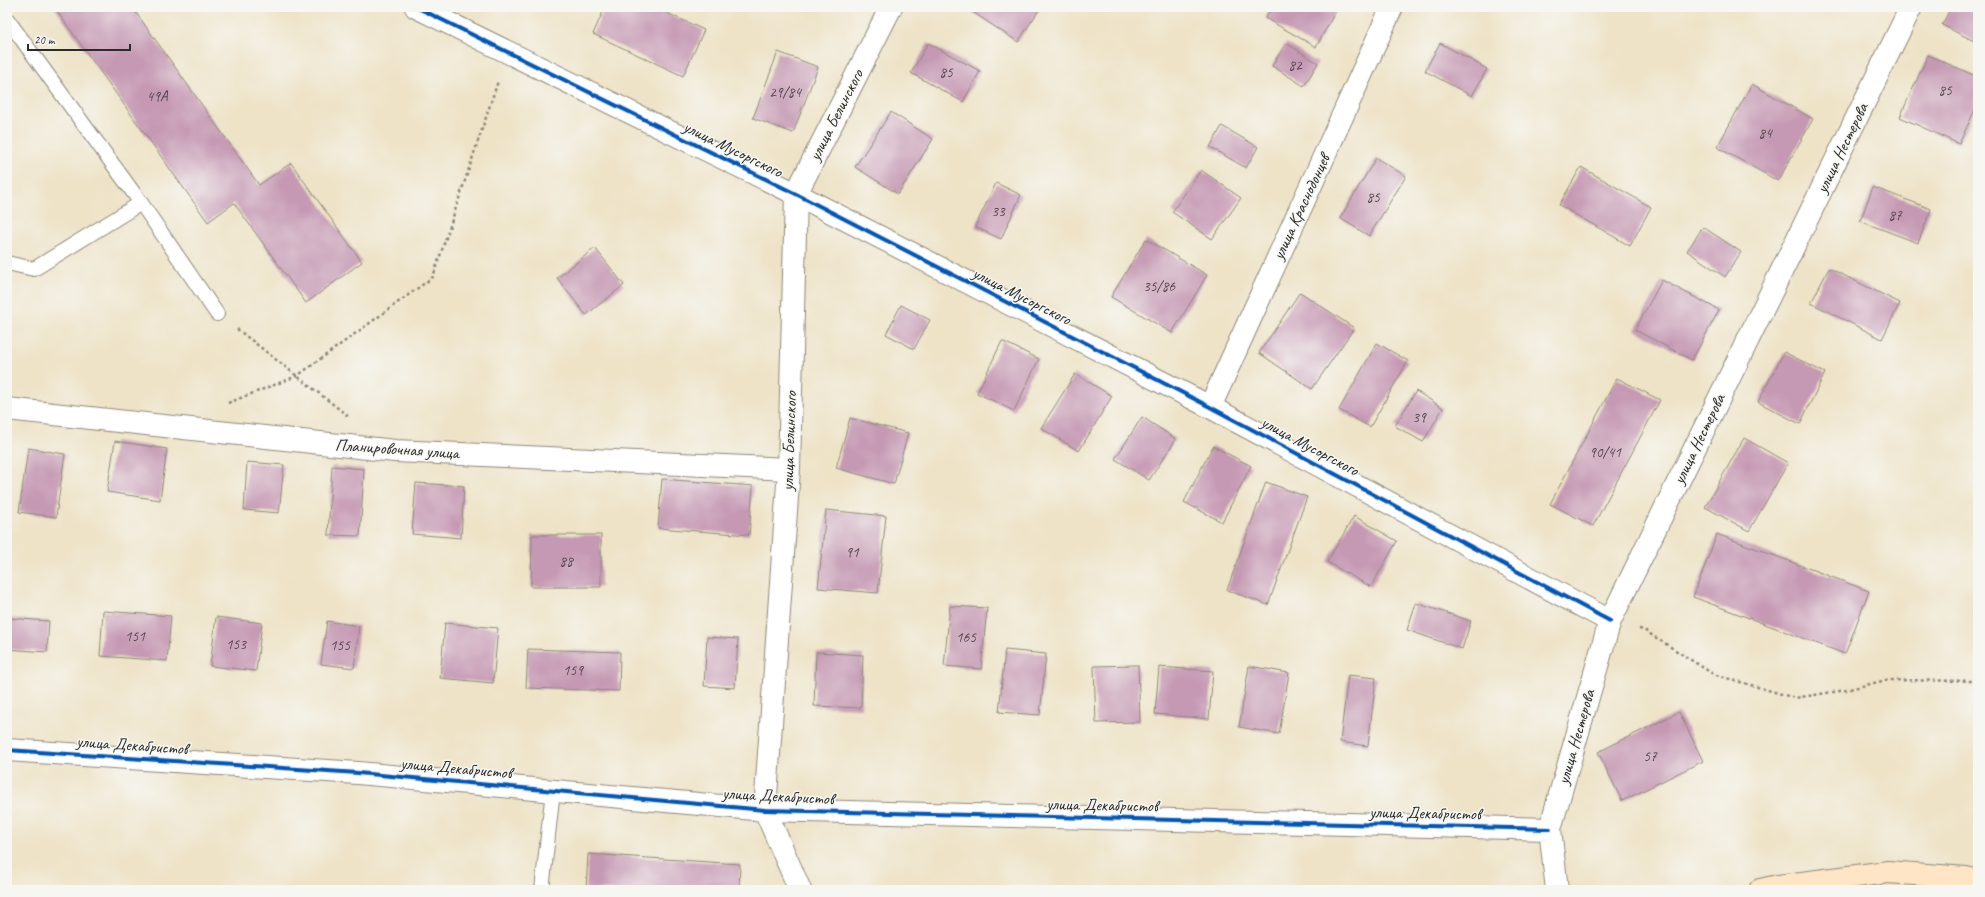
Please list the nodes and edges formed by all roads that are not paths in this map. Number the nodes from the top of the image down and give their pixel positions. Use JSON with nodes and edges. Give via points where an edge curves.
{"nodes":[{"id":1,"x":416,"y":7,"type":"edge"},
{"id":2,"x":891,"y":7,"type":"edge"},
{"id":3,"x":1392,"y":7,"type":"edge"},
{"id":4,"x":1911,"y":7,"type":"edge"},
{"id":5,"x":7,"y":20,"type":"edge"},
{"id":6,"x":796,"y":194,"type":"junction"},
{"id":7,"x":141,"y":203,"type":"junction"},
{"id":8,"x":7,"y":263,"type":"edge"},
{"id":9,"x":217,"y":314,"type":"road end"},
{"id":10,"x":1210,"y":407,"type":"junction"},
{"id":11,"x":7,"y":409,"type":"edge"},
{"id":12,"x":788,"y":469,"type":"junction"},
{"id":13,"x":1610,"y":621,"type":"junction"},
{"id":14,"x":7,"y":750,"type":"edge"},
{"id":15,"x":553,"y":790,"type":"junction"},
{"id":16,"x":765,"y":810,"type":"junction"},
{"id":17,"x":1550,"y":829,"type":"junction"},
{"id":18,"x":1974,"y":878,"type":"edge"},
{"id":19,"x":542,"y":890,"type":"edge"},
{"id":20,"x":800,"y":890,"type":"edge"},
{"id":21,"x":1557,"y":890,"type":"edge"},
{"id":22,"x":1760,"y":890,"type":"edge"}],
"edges":[{"from":1,"to":6,"type":"street","name":"улица Мусоргского"},
{"from":2,"to":6,"type":"street","name":"улица Белинского"},
{"from":3,"to":10,"type":"street","name":"улица Краснодонцев"},
{"from":4,"to":13,"type":"street","name":"улица Нестерова"},
{"from":5,"to":7,"type":"lane"},
{"from":6,"to":10,"type":"street","name":"улица Мусоргского"},
{"from":6,"to":12,"type":"street","name":"улица Белинского"},
{"from":7,"to":8,"type":"lane","via":[[34,269]]},
{"from":7,"to":9,"type":"lane"},
{"from":10,"to":13,"type":"street","name":"улица Мусоргского"},
{"from":11,"to":12,"type":"street","name":"Планировочная улица","via":[[395,451]]},
{"from":12,"to":16,"type":"street","name":"улица Белинского"},
{"from":13,"to":17,"type":"street","name":"улица Нестерова"},
{"from":14,"to":15,"type":"street","name":"улица Декабристов","via":[[358,773]]},
{"from":15,"to":16,"type":"street","name":"улица Декабристов"},
{"from":15,"to":19,"type":"lane"},
{"from":16,"to":17,"type":"street","name":"улица Декабристов"},
{"from":16,"to":20,"type":"street","name":"улица Белинского"},
{"from":17,"to":21,"type":"street","name":"улица Нестерова"},
{"from":18,"to":22,"type":"main road","via":[[1888,872]]}]}
